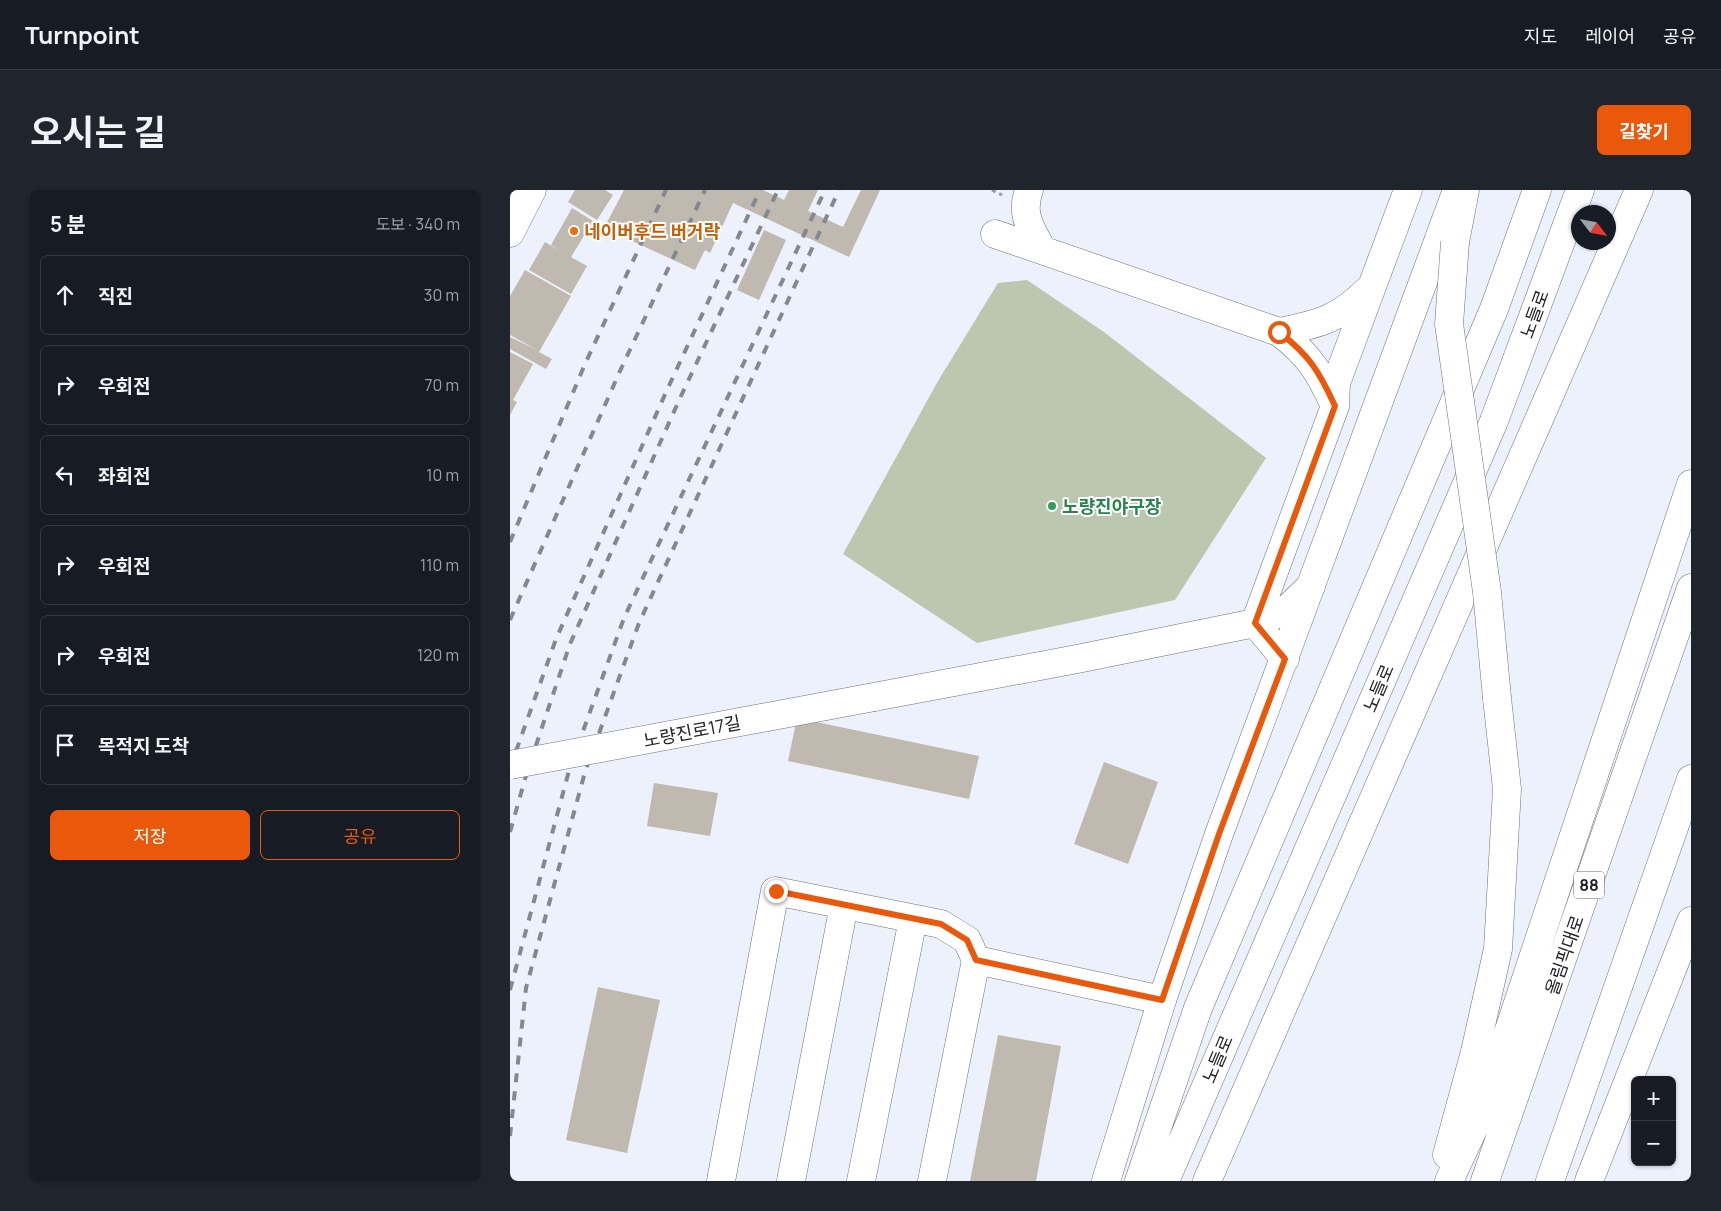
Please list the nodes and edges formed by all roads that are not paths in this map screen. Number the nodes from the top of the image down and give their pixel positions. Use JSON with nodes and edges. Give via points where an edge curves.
{"nodes":[{"id":1,"x":517,"y":190,"type":"edge"},
{"id":2,"x":532,"y":190,"type":"edge"},
{"id":3,"x":1029,"y":190,"type":"edge"},
{"id":4,"x":1408,"y":190,"type":"edge"},
{"id":5,"x":1456,"y":190,"type":"edge"},
{"id":6,"x":1465,"y":190,"type":"edge"},
{"id":7,"x":1537,"y":190,"type":"edge"},
{"id":8,"x":1580,"y":190,"type":"edge"},
{"id":9,"x":1639,"y":190,"type":"edge"},
{"id":10,"x":510,"y":203,"type":"edge"},
{"id":11,"x":510,"y":233,"type":"edge"},
{"id":12,"x":995,"y":234,"type":"dead end"},
{"id":13,"x":1042,"y":250,"type":"junction"},
{"id":14,"x":1372,"y":286,"type":"junction"},
{"id":15,"x":1279,"y":332,"type":"junction"},
{"id":16,"x":1335,"y":406,"type":"junction"},
{"id":17,"x":1691,"y":484,"type":"edge"},
{"id":18,"x":1311,"y":586,"type":"junction"},
{"id":19,"x":1691,"y":588,"type":"edge"},
{"id":20,"x":1255,"y":623,"type":"junction"},
{"id":21,"x":1285,"y":659,"type":"junction"},
{"id":22,"x":510,"y":766,"type":"edge"},
{"id":23,"x":1691,"y":779,"type":"edge"},
{"id":24,"x":844,"y":905,"type":"junction"},
{"id":25,"x":913,"y":919,"type":"junction"},
{"id":26,"x":1691,"y":921,"type":"edge"},
{"id":27,"x":976,"y":960,"type":"junction"},
{"id":28,"x":1162,"y":1000,"type":"junction"},
{"id":29,"x":721,"y":1181,"type":"edge"},
{"id":30,"x":791,"y":1181,"type":"edge"},
{"id":31,"x":862,"y":1181,"type":"edge"},
{"id":32,"x":932,"y":1181,"type":"edge"},
{"id":33,"x":1106,"y":1181,"type":"edge"},
{"id":34,"x":1139,"y":1181,"type":"edge"},
{"id":35,"x":1165,"y":1181,"type":"edge"},
{"id":36,"x":1207,"y":1181,"type":"edge"},
{"id":37,"x":1440,"y":1181,"type":"edge"},
{"id":38,"x":1449,"y":1181,"type":"edge"},
{"id":39,"x":1485,"y":1181,"type":"edge"},
{"id":40,"x":1550,"y":1181,"type":"edge"},
{"id":41,"x":1589,"y":1181,"type":"edge"}],
"edges":[{"from":1,"to":10,"type":"main road"},
{"from":2,"to":11,"type":"main road"},
{"from":3,"to":13,"type":"main road","via":[[1024,203],[1027,221]]},
{"from":4,"to":14,"type":"main road"},
{"from":5,"to":18,"type":"main road"},
{"from":6,"to":37,"type":"main road","bridge":true,"via":[[1455,242],[1449,324],[1487,592],[1507,789],[1498,949],[1475,1052]]},
{"from":7,"to":34,"type":"main road","name":"노들로","via":[[1494,309],[1198,1008]]},
{"from":8,"to":35,"type":"main road","name":"노들로","via":[[1494,421]]},
{"from":9,"to":36,"type":"main road"},
{"from":12,"to":13,"type":"main road"},
{"from":13,"to":15,"type":"main road"},
{"from":14,"to":15,"type":"main road","via":[[1350,308],[1326,320]]},
{"from":14,"to":16,"type":"main road","via":[[1336,383]]},
{"from":15,"to":16,"type":"main road","via":[[1302,350],[1321,376]]},
{"from":16,"to":20,"type":"main road"},
{"from":17,"to":38,"type":"main road","via":[[1483,1108]]},
{"from":18,"to":20,"type":"main road","name":"노량진로17길","via":[[1285,611]]},
{"from":18,"to":21,"type":"main road"},
{"from":19,"to":39,"type":"main road","name":"올림픽대로","number":"88"},
{"from":20,"to":21,"type":"main road"},
{"from":20,"to":22,"type":"main road","name":"노량진로17길","bridge":true,"via":[[1077,660]]},
{"from":21,"to":28,"type":"main road","via":[[1219,834]]},
{"from":23,"to":40,"type":"main road"},
{"from":24,"to":25,"type":"main road"},
{"from":24,"to":29,"type":"main road","via":[[776,891]]},
{"from":24,"to":30,"type":"main road"},
{"from":25,"to":27,"type":"main road","via":[[941,924],[967,940]]},
{"from":25,"to":31,"type":"main road"},
{"from":26,"to":41,"type":"main road"},
{"from":27,"to":28,"type":"main road"},
{"from":27,"to":32,"type":"main road"},
{"from":28,"to":33,"type":"main road"}]}
